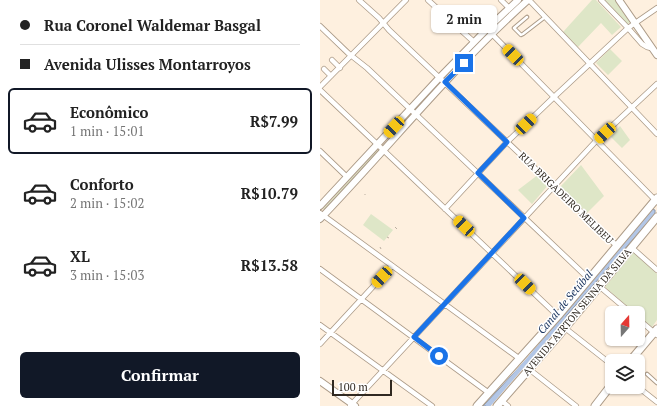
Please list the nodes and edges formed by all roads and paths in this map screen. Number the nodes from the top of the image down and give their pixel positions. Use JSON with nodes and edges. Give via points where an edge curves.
{"nodes":[{"id":1,"x":359,"y":0,"type":"edge"},
{"id":2,"x":406,"y":0,"type":"edge"},
{"id":3,"x":428,"y":0,"type":"edge"},
{"id":4,"x":501,"y":0,"type":"edge"},
{"id":5,"x":518,"y":0,"type":"edge"},
{"id":6,"x":529,"y":0,"type":"edge"},
{"id":7,"x":601,"y":0,"type":"edge"},
{"id":8,"x":619,"y":0,"type":"edge"},
{"id":9,"x":509,"y":8,"type":"junction"},
{"id":10,"x":657,"y":8,"type":"edge"},
{"id":11,"x":526,"y":17,"type":"dead end"},
{"id":12,"x":546,"y":17,"type":"junction"},
{"id":13,"x":383,"y":23,"type":"junction"},
{"id":14,"x":634,"y":23,"type":"junction"},
{"id":15,"x":320,"y":26,"type":"edge"},
{"id":16,"x":628,"y":28,"type":"junction"},
{"id":17,"x":489,"y":32,"type":"junction"},
{"id":18,"x":474,"y":42,"type":"junction"},
{"id":19,"x":652,"y":48,"type":"junction"},
{"id":20,"x":657,"y":55,"type":"edge"},
{"id":21,"x":352,"y":56,"type":"junction"},
{"id":22,"x":332,"y":60,"type":"dead end"},
{"id":23,"x":591,"y":64,"type":"junction"},
{"id":24,"x":340,"y":68,"type":"junction"},
{"id":25,"x":324,"y":69,"type":"dead end"},
{"id":26,"x":332,"y":76,"type":"junction"},
{"id":27,"x":440,"y":77,"type":"junction"},
{"id":28,"x":445,"y":82,"type":"junction"},
{"id":29,"x":657,"y":84,"type":"edge"},
{"id":30,"x":320,"y":89,"type":"edge"},
{"id":31,"x":554,"y":97,"type":"junction"},
{"id":32,"x":632,"y":107,"type":"junction"},
{"id":33,"x":410,"y":109,"type":"junction"},
{"id":34,"x":416,"y":115,"type":"junction"},
{"id":35,"x":657,"y":134,"type":"edge"},
{"id":36,"x":596,"y":141,"type":"junction"},
{"id":37,"x":507,"y":142,"type":"junction"},
{"id":38,"x":378,"y":145,"type":"junction"},
{"id":39,"x":320,"y":151,"type":"edge"},
{"id":40,"x":384,"y":151,"type":"junction"},
{"id":41,"x":478,"y":173,"type":"junction"},
{"id":42,"x":347,"y":177,"type":"junction"},
{"id":43,"x":554,"y":186,"type":"junction"},
{"id":44,"x":656,"y":200,"type":"edge"},
{"id":45,"x":320,"y":206,"type":"edge"},
{"id":46,"x":445,"y":209,"type":"junction"},
{"id":47,"x":321,"y":216,"type":"edge"},
{"id":48,"x":657,"y":217,"type":"edge"},
{"id":49,"x":524,"y":218,"type":"junction"},
{"id":50,"x":394,"y":227,"type":"dead end"},
{"id":51,"x":397,"y":229,"type":"dead end"},
{"id":52,"x":617,"y":246,"type":"junction"},
{"id":53,"x":380,"y":247,"type":"dead end"},
{"id":54,"x":631,"y":247,"type":"junction"},
{"id":55,"x":381,"y":249,"type":"dead end"},
{"id":56,"x":492,"y":252,"type":"junction"},
{"id":57,"x":392,"y":266,"type":"junction"},
{"id":58,"x":320,"y":269,"type":"edge"},
{"id":59,"x":657,"y":270,"type":"edge"},
{"id":60,"x":590,"y":279,"type":"junction"},
{"id":61,"x":599,"y":286,"type":"junction"},
{"id":62,"x":362,"y":299,"type":"junction"},
{"id":63,"x":445,"y":305,"type":"junction"},
{"id":64,"x":622,"y":306,"type":"edge"},
{"id":65,"x":558,"y":316,"type":"junction"},
{"id":66,"x":645,"y":324,"type":"edge"},
{"id":67,"x":320,"y":325,"type":"edge"},
{"id":68,"x":565,"y":328,"type":"junction"},
{"id":69,"x":656,"y":332,"type":"edge"},
{"id":70,"x":331,"y":333,"type":"junction"},
{"id":71,"x":414,"y":337,"type":"junction"},
{"id":72,"x":320,"y":344,"type":"edge"},
{"id":73,"x":636,"y":354,"type":"edge"},
{"id":74,"x":520,"y":359,"type":"junction"},
{"id":75,"x":605,"y":359,"type":"edge"},
{"id":76,"x":530,"y":369,"type":"junction"},
{"id":77,"x":382,"y":371,"type":"junction"},
{"id":78,"x":647,"y":374,"type":"dead end"},
{"id":79,"x":320,"y":381,"type":"edge"},
{"id":80,"x":657,"y":383,"type":"edge"},
{"id":81,"x":489,"y":393,"type":"junction"},
{"id":82,"x":605,"y":393,"type":"edge"},
{"id":83,"x":645,"y":393,"type":"edge"},
{"id":84,"x":657,"y":402,"type":"edge"},
{"id":85,"x":500,"y":404,"type":"edge"},
{"id":86,"x":352,"y":405,"type":"edge"},
{"id":87,"x":432,"y":406,"type":"edge"},
{"id":88,"x":478,"y":406,"type":"edge"},
{"id":89,"x":508,"y":406,"type":"edge"},
{"id":90,"x":576,"y":406,"type":"edge"},
{"id":91,"x":595,"y":406,"type":"edge"}],
"edges":[{"from":1,"to":13,"type":"street","name":"RUA BRIGADEIRO MELIBEU"},
{"from":2,"to":13,"type":"street"},
{"from":3,"to":18,"type":"street"},
{"from":4,"to":9,"type":"street"},
{"from":5,"to":9,"type":"main road"},
{"from":6,"to":12,"type":"street"},
{"from":6,"to":17,"type":"main road"},
{"from":7,"to":16,"type":"street"},
{"from":8,"to":14,"type":"main road"},
{"from":9,"to":17,"type":"main road"},
{"from":10,"to":14,"type":"street"},
{"from":11,"to":12,"type":"lane","via":[[514,28],[521,35]]},
{"from":12,"to":23,"type":"street"},
{"from":13,"to":21,"type":"street"},
{"from":13,"to":27,"type":"street","name":"RUA BRIGADEIRO MELIBEU"},
{"from":14,"to":16,"type":"street"},
{"from":14,"to":19,"type":"main road"},
{"from":15,"to":21,"type":"street"},
{"from":16,"to":19,"type":"street","via":[[642,44]]},
{"from":16,"to":23,"type":"street"},
{"from":17,"to":18,"type":"main road"},
{"from":17,"to":28,"type":"main road"},
{"from":17,"to":31,"type":"street"},
{"from":18,"to":27,"type":"main road"},
{"from":19,"to":20,"type":"main road"},
{"from":21,"to":24,"type":"street"},
{"from":21,"to":33,"type":"street"},
{"from":22,"to":24,"type":"street"},
{"from":23,"to":31,"type":"street"},
{"from":23,"to":32,"type":"street"},
{"from":24,"to":26,"type":"street"},
{"from":25,"to":26,"type":"street"},
{"from":26,"to":30,"type":"street"},
{"from":27,"to":28,"type":"street","name":"RUA BRIGADEIRO MELIBEU"},
{"from":27,"to":33,"type":"main road"},
{"from":28,"to":34,"type":"main road"},
{"from":28,"to":37,"type":"street","name":"RUA BRIGADEIRO MELIBEU"},
{"from":29,"to":32,"type":"street"},
{"from":30,"to":38,"type":"street"},
{"from":31,"to":36,"type":"street"},
{"from":31,"to":37,"type":"street"},
{"from":32,"to":35,"type":"street"},
{"from":32,"to":36,"type":"street"},
{"from":33,"to":34,"type":"street"},
{"from":33,"to":38,"type":"main road"},
{"from":34,"to":40,"type":"main road"},
{"from":34,"to":41,"type":"street"},
{"from":36,"to":43,"type":"street"},
{"from":36,"to":44,"type":"street"},
{"from":37,"to":41,"type":"street"},
{"from":37,"to":43,"type":"street","name":"RUA BRIGADEIRO MELIBEU"},
{"from":38,"to":40,"type":"street"},
{"from":38,"to":42,"type":"main road"},
{"from":39,"to":42,"type":"street"},
{"from":40,"to":46,"type":"street"},
{"from":40,"to":47,"type":"main road"},
{"from":41,"to":46,"type":"street"},
{"from":41,"to":49,"type":"street"},
{"from":42,"to":45,"type":"main road"},
{"from":43,"to":49,"type":"street"},
{"from":43,"to":52,"type":"street","name":"RUA BRIGADEIRO MELIBEU"},
{"from":44,"to":52,"type":"main road","name":"AVENIDA AYRTON SENNA DA SILVA"},
{"from":46,"to":56,"type":"street"},
{"from":47,"to":57,"type":"street"},
{"from":48,"to":54,"type":"main road","name":"AVENIDA AYRTON SENNA DA SILVA"},
{"from":49,"to":56,"type":"street"},
{"from":49,"to":60,"type":"street"},
{"from":50,"to":51,"type":"path"},
{"from":52,"to":60,"type":"main road","name":"AVENIDA AYRTON SENNA DA SILVA"},
{"from":53,"to":55,"type":"path"},
{"from":54,"to":59,"type":"street"},
{"from":54,"to":61,"type":"main road","name":"AVENIDA AYRTON SENNA DA SILVA"},
{"from":56,"to":63,"type":"street"},
{"from":56,"to":65,"type":"street"},
{"from":57,"to":62,"type":"street"},
{"from":57,"to":63,"type":"street","via":[[439,298]]},
{"from":58,"to":62,"type":"street"},
{"from":60,"to":65,"type":"main road","name":"AVENIDA AYRTON SENNA DA SILVA"},
{"from":61,"to":64,"type":"street"},
{"from":61,"to":68,"type":"main road","name":"AVENIDA AYRTON SENNA DA SILVA"},
{"from":62,"to":70,"type":"street"},
{"from":62,"to":71,"type":"street"},
{"from":63,"to":71,"type":"street"},
{"from":63,"to":74,"type":"street","via":[[500,342]]},
{"from":65,"to":74,"type":"main road","name":"AVENIDA AYRTON SENNA DA SILVA"},
{"from":66,"to":69,"type":"street"},
{"from":67,"to":70,"type":"street"},
{"from":68,"to":75,"type":"street"},
{"from":68,"to":76,"type":"main road","name":"AVENIDA AYRTON SENNA DA SILVA"},
{"from":69,"to":73,"type":"main road"},
{"from":70,"to":72,"type":"street"},
{"from":70,"to":77,"type":"street"},
{"from":71,"to":77,"type":"street"},
{"from":71,"to":81,"type":"street"},
{"from":74,"to":81,"type":"main road","name":"AVENIDA AYRTON SENNA DA SILVA"},
{"from":76,"to":85,"type":"main road","name":"AVENIDA AYRTON SENNA DA SILVA"},
{"from":76,"to":90,"type":"street"},
{"from":77,"to":86,"type":"street"},
{"from":77,"to":87,"type":"street"},
{"from":78,"to":80,"type":"lane"},
{"from":79,"to":86,"type":"main road"},
{"from":81,"to":88,"type":"main road","name":"AVENIDA AYRTON SENNA DA SILVA"},
{"from":82,"to":91,"type":"main road"},
{"from":83,"to":84,"type":"street"},
{"from":85,"to":89,"type":"street"}]}
